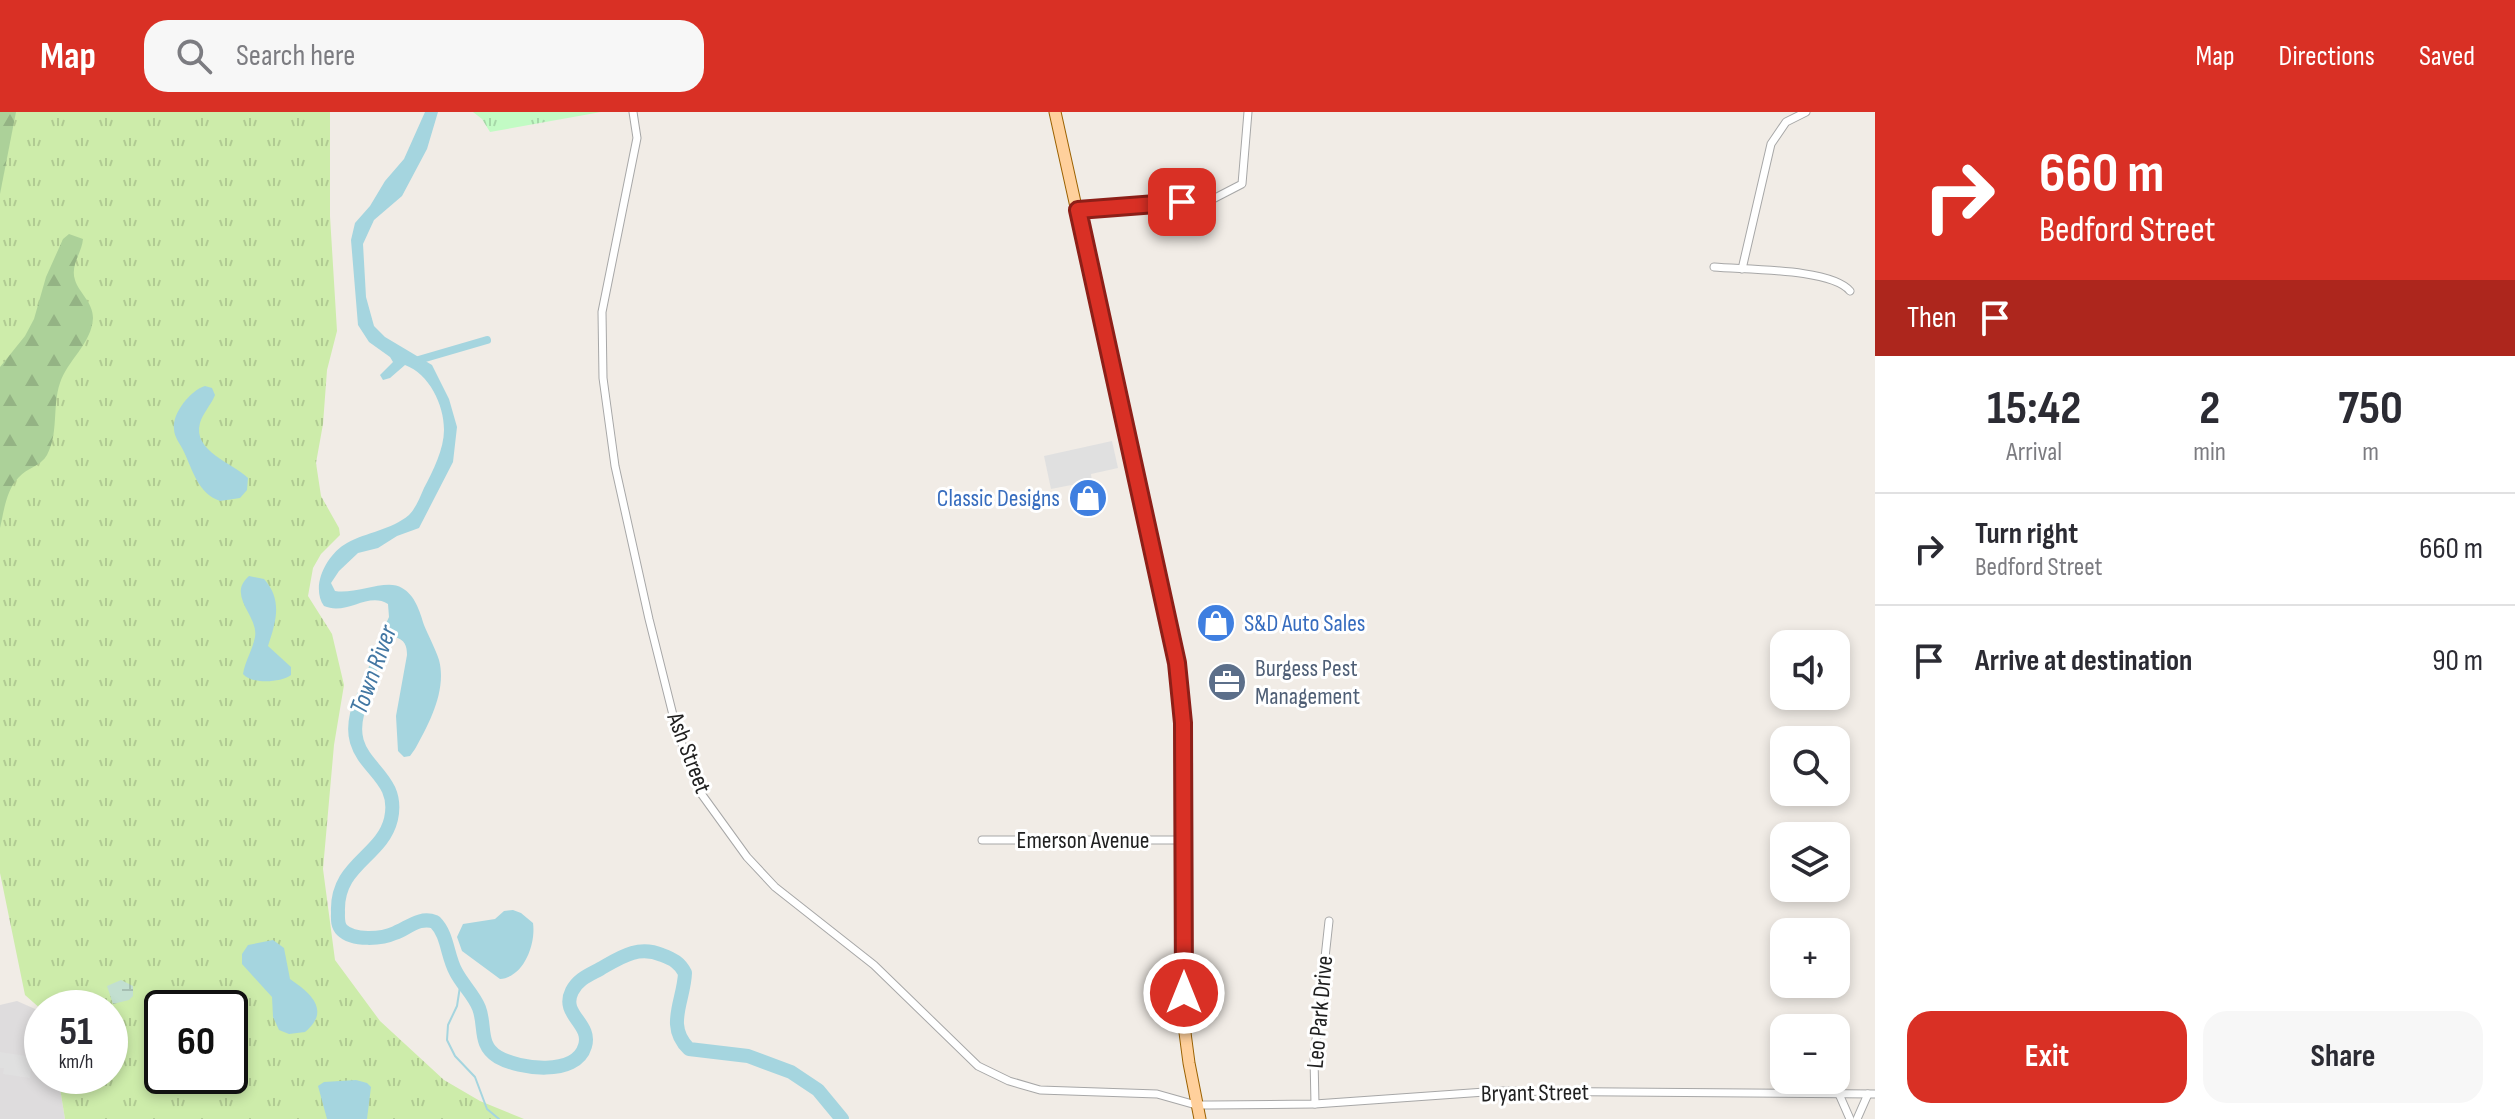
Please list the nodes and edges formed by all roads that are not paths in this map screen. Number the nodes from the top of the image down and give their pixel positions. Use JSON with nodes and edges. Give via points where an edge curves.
{"nodes":[{"id":1,"x":633,"y":112,"type":"edge"},
{"id":2,"x":1055,"y":112,"type":"edge"},
{"id":3,"x":1248,"y":112,"type":"edge"},
{"id":4,"x":1806,"y":112,"type":"edge"},
{"id":5,"x":1078,"y":210,"type":"junction"},
{"id":6,"x":1714,"y":267,"type":"dead end"},
{"id":7,"x":1742,"y":269,"type":"junction"},
{"id":8,"x":1850,"y":291,"type":"dead end"},
{"id":9,"x":982,"y":840,"type":"dead end"},
{"id":10,"x":1183,"y":840,"type":"junction"},
{"id":11,"x":1329,"y":921,"type":"dead end"},
{"id":12,"x":1770,"y":1093,"type":"edge"},
{"id":13,"x":1839,"y":1094,"type":"edge"},
{"id":14,"x":1850,"y":1094,"type":"edge"},
{"id":15,"x":1872,"y":1094,"type":"edge"},
{"id":16,"x":1315,"y":1104,"type":"junction"},
{"id":17,"x":1196,"y":1105,"type":"junction"},
{"id":18,"x":1200,"y":1119,"type":"edge"},
{"id":19,"x":1850,"y":1119,"type":"edge"},
{"id":20,"x":1857,"y":1119,"type":"edge"}],
"edges":[{"from":1,"to":17,"type":"street","name":"Ash Street","via":[[637,138],[602,312],[603,378],[615,466],[649,619],[677,731],[700,792],[775,887],[874,965],[978,1066],[1040,1090],[1157,1094]]},
{"from":2,"to":5,"type":"main road"},
{"from":3,"to":5,"type":"street","via":[[1242,184],[1213,199]]},
{"from":4,"to":7,"type":"street","via":[[1786,122],[1771,144]]},
{"from":5,"to":10,"type":"main road","via":[[1177,663]]},
{"from":6,"to":7,"type":"street"},
{"from":7,"to":8,"type":"street","via":[[1825,277]]},
{"from":9,"to":10,"type":"street","name":"Emerson Avenue"},
{"from":10,"to":17,"type":"main road","via":[[1184,1025]]},
{"from":11,"to":16,"type":"street","name":"Leo Park Drive","via":[[1314,1058]]},
{"from":12,"to":16,"type":"street","name":"Bryant Street","via":[[1499,1091]]},
{"from":13,"to":19,"type":"street"},
{"from":14,"to":15,"type":"street","name":"Bryant Street"},
{"from":15,"to":20,"type":"street"},
{"from":16,"to":17,"type":"street","name":"Bryant Street"},
{"from":17,"to":18,"type":"main road"}]}
